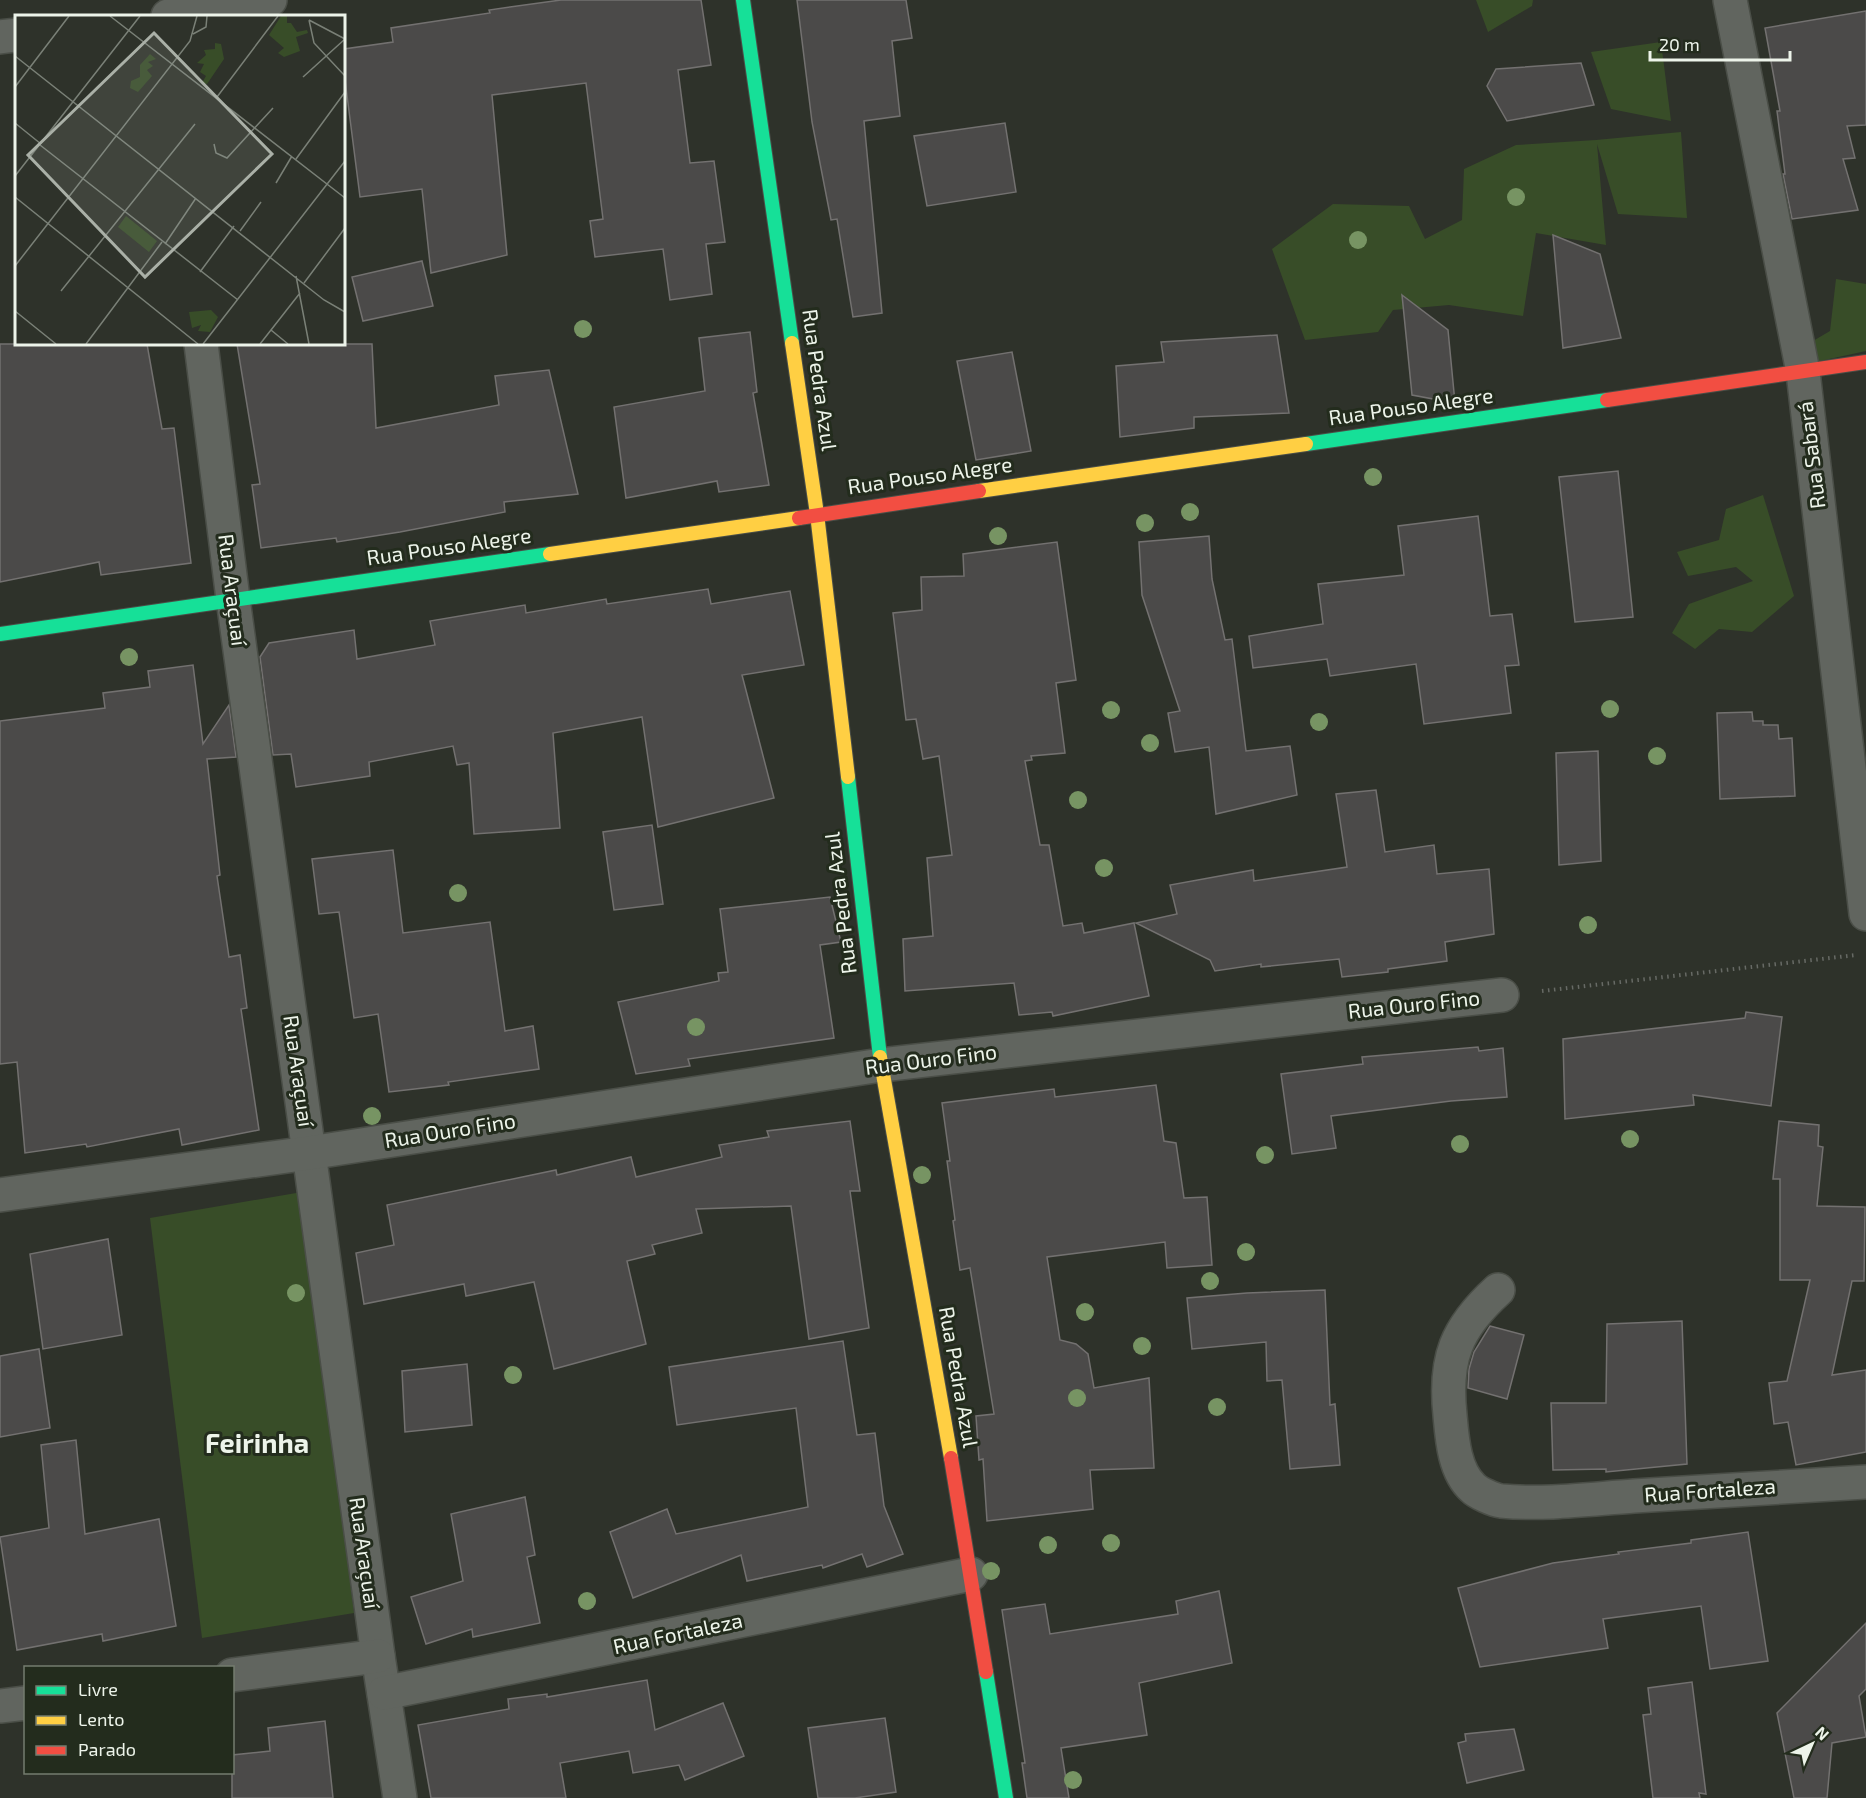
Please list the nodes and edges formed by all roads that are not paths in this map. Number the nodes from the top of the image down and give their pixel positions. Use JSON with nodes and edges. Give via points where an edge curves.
{"nodes":[{"id":1,"x":270,"y":0,"type":"edge"},
{"id":2,"x":743,"y":0,"type":"edge"},
{"id":3,"x":1730,"y":0,"type":"edge"},
{"id":4,"x":177,"y":10,"type":"edge"},
{"id":5,"x":15,"y":35,"type":"edge"},
{"id":6,"x":0,"y":37,"type":"edge"},
{"id":7,"x":201,"y":345,"type":"edge"},
{"id":8,"x":1866,"y":362,"type":"edge"},
{"id":9,"x":1803,"y":372,"type":"junction"},
{"id":10,"x":817,"y":514,"type":"junction"},
{"id":11,"x":233,"y":600,"type":"junction"},
{"id":12,"x":0,"y":634,"type":"edge"},
{"id":13,"x":1866,"y":914,"type":"edge"},
{"id":14,"x":1502,"y":995,"type":"road end"},
{"id":15,"x":881,"y":1065,"type":"junction"},
{"id":16,"x":309,"y":1153,"type":"junction"},
{"id":17,"x":0,"y":1195,"type":"edge"},
{"id":18,"x":1498,"y":1290,"type":"dead end"},
{"id":19,"x":1866,"y":1482,"type":"edge"},
{"id":20,"x":971,"y":1574,"type":"junction"},
{"id":21,"x":378,"y":1656,"type":"junction"},
{"id":22,"x":234,"y":1675,"type":"edge"},
{"id":23,"x":384,"y":1693,"type":"junction"},
{"id":24,"x":24,"y":1703,"type":"edge"},
{"id":25,"x":0,"y":1706,"type":"edge"},
{"id":26,"x":400,"y":1798,"type":"edge"},
{"id":27,"x":1006,"y":1798,"type":"edge"}],
"edges":[{"from":1,"to":4,"type":"street"},
{"from":2,"to":10,"type":"main road","name":"Rua Pedra Azul"},
{"from":3,"to":9,"type":"street","name":"Rua Sabará"},
{"from":5,"to":6,"type":"street"},
{"from":7,"to":11,"type":"street","name":"Rua Araçuaí"},
{"from":8,"to":9,"type":"main road","name":"Rua Pouso Alegre"},
{"from":9,"to":10,"type":"main road","name":"Rua Pouso Alegre"},
{"from":9,"to":13,"type":"street","name":"Rua Sabará"},
{"from":10,"to":11,"type":"main road","name":"Rua Pouso Alegre"},
{"from":10,"to":15,"type":"main road","name":"Rua Pedra Azul"},
{"from":11,"to":12,"type":"main road","name":"Rua Pouso Alegre"},
{"from":11,"to":16,"type":"street","name":"Rua Araçuaí"},
{"from":14,"to":15,"type":"street","name":"Rua Ouro Fino"},
{"from":15,"to":16,"type":"street","name":"Rua Ouro Fino"},
{"from":15,"to":20,"type":"main road","name":"Rua Pedra Azul"},
{"from":16,"to":17,"type":"street","name":"Rua Ouro Fino"},
{"from":16,"to":21,"type":"street","name":"Rua Araçuaí"},
{"from":18,"to":19,"type":"street","name":"Rua Fortaleza","via":[[1464,1328],[1448,1374],[1457,1462],[1473,1488],[1499,1501],[1554,1501]]},
{"from":20,"to":23,"type":"street","name":"Rua Fortaleza"},
{"from":20,"to":27,"type":"main road","name":"Rua Pedra Azul"},
{"from":21,"to":22,"type":"street"},
{"from":21,"to":23,"type":"street","name":"Rua Araçuaí"},
{"from":23,"to":26,"type":"street","name":"Rua Araçuaí"},
{"from":24,"to":25,"type":"street"}]}
